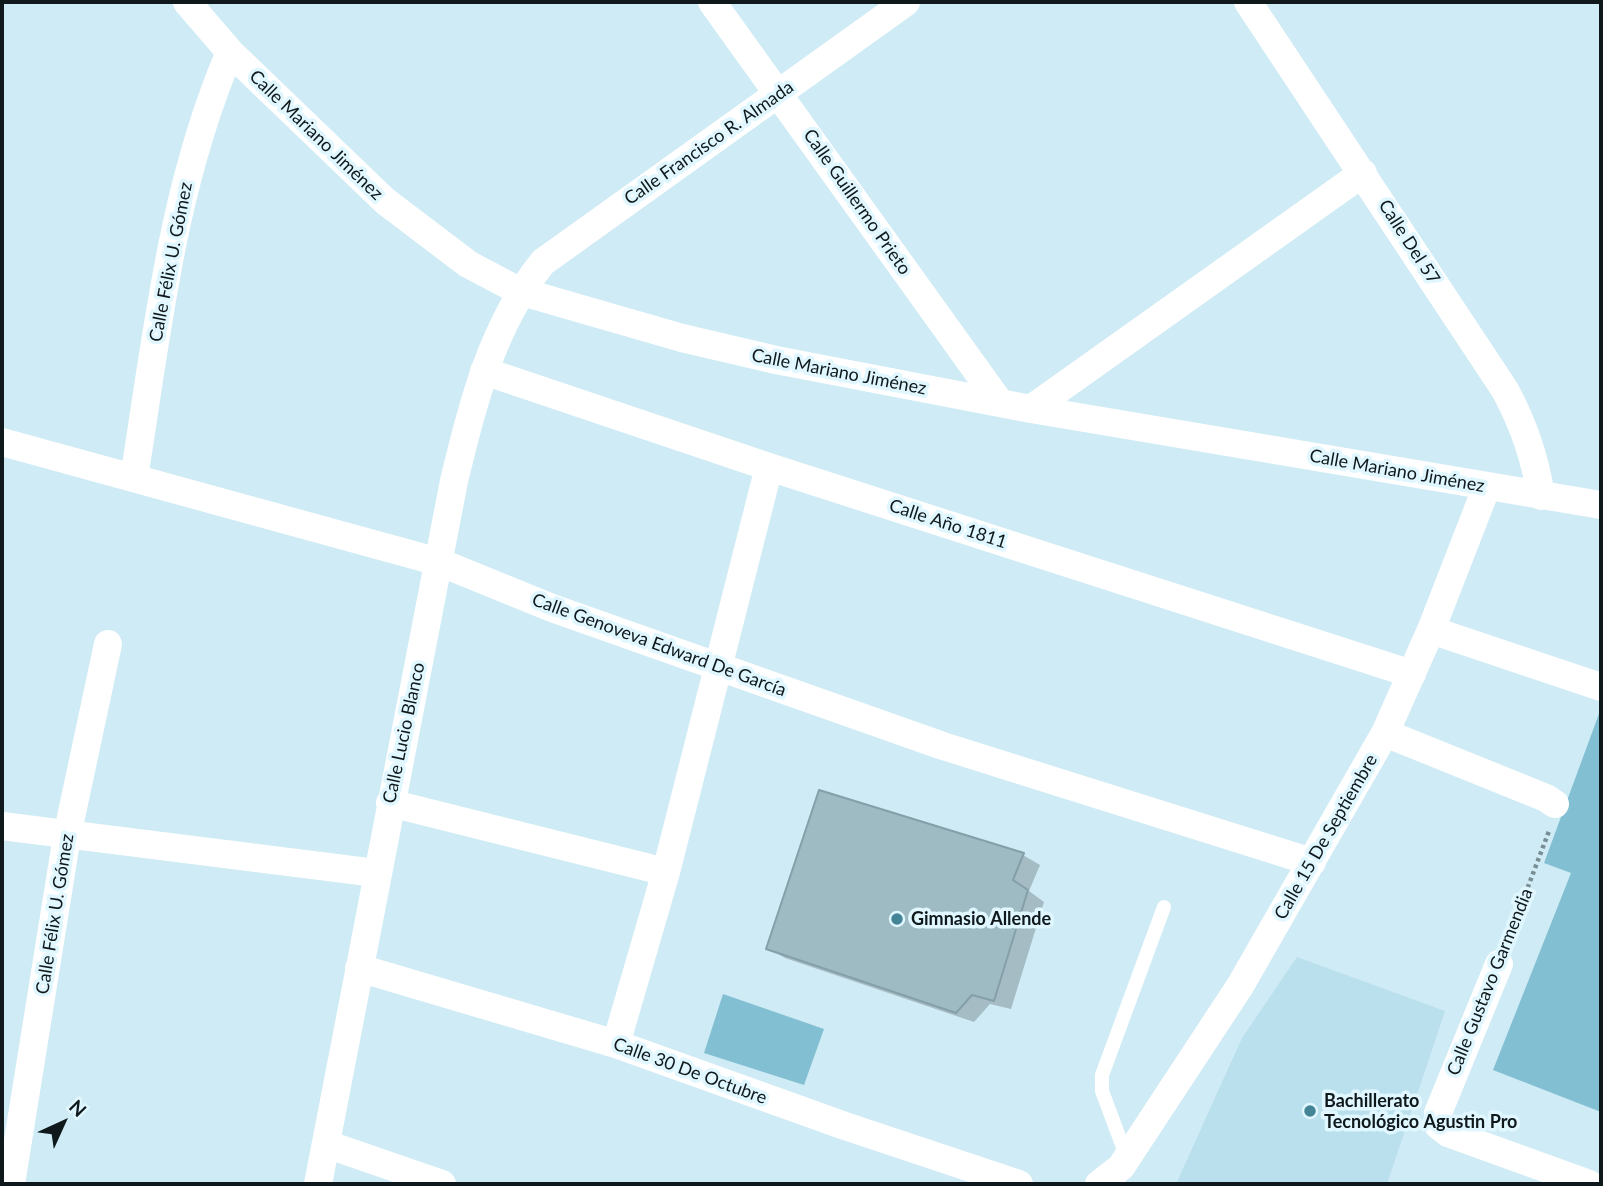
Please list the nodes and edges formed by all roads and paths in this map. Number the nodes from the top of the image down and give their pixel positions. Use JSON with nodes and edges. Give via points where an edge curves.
{"nodes":[{"id":1,"x":187,"y":2,"type":"edge"},
{"id":2,"x":712,"y":2,"type":"edge"},
{"id":3,"x":906,"y":2,"type":"edge"},
{"id":4,"x":1248,"y":2,"type":"edge"},
{"id":5,"x":230,"y":52,"type":"junction"},
{"id":6,"x":779,"y":93,"type":"junction"},
{"id":7,"x":1363,"y":173,"type":"junction"},
{"id":8,"x":519,"y":291,"type":"junction"},
{"id":9,"x":484,"y":371,"type":"junction"},
{"id":10,"x":1000,"y":403,"type":"junction"},
{"id":11,"x":1031,"y":409,"type":"junction"},
{"id":12,"x":2,"y":442,"type":"edge"},
{"id":13,"x":769,"y":467,"type":"junction"},
{"id":14,"x":135,"y":478,"type":"junction"},
{"id":15,"x":1487,"y":486,"type":"junction"},
{"id":16,"x":1541,"y":496,"type":"junction"},
{"id":17,"x":1601,"y":505,"type":"edge"},
{"id":18,"x":439,"y":562,"type":"junction"},
{"id":19,"x":1431,"y":630,"type":"junction"},
{"id":20,"x":108,"y":645,"type":"dead end"},
{"id":21,"x":718,"y":667,"type":"junction"},
{"id":22,"x":1412,"y":674,"type":"junction"},
{"id":23,"x":1601,"y":687,"type":"edge"},
{"id":24,"x":1385,"y":733,"type":"junction"},
{"id":25,"x":390,"y":803,"type":"junction"},
{"id":26,"x":1556,"y":804,"type":"joint"},
{"id":27,"x":2,"y":826,"type":"edge"},
{"id":28,"x":67,"y":836,"type":"junction"},
{"id":29,"x":1312,"y":862,"type":"junction"},
{"id":30,"x":666,"y":872,"type":"junction"},
{"id":31,"x":376,"y":873,"type":"junction"},
{"id":32,"x":1164,"y":907,"type":"dead end"},
{"id":33,"x":1499,"y":964,"type":"joint"},
{"id":34,"x":359,"y":968,"type":"junction"},
{"id":35,"x":616,"y":1044,"type":"junction"},
{"id":36,"x":326,"y":1144,"type":"junction"},
{"id":37,"x":1125,"y":1170,"type":"edge"},
{"id":38,"x":11,"y":1184,"type":"edge"},
{"id":39,"x":318,"y":1184,"type":"edge"},
{"id":40,"x":442,"y":1184,"type":"edge"},
{"id":41,"x":1019,"y":1184,"type":"edge"},
{"id":42,"x":1099,"y":1184,"type":"edge"},
{"id":43,"x":1589,"y":1184,"type":"edge"}],
"edges":[{"from":1,"to":5,"type":"street","name":"Calle Mariano Jiménez"},
{"from":2,"to":6,"type":"street","name":"Calle Guillermo Prieto"},
{"from":3,"to":6,"type":"street","name":"Calle Francisco R. Almada"},
{"from":4,"to":7,"type":"street","name":"Calle Del 57"},
{"from":5,"to":8,"type":"street","name":"Calle Mariano Jiménez","via":[[396,210],[468,264]]},
{"from":5,"to":14,"type":"street","name":"Calle Félix U. Gómez","via":[[201,129],[166,271]]},
{"from":6,"to":8,"type":"street","name":"Calle Francisco R. Almada","via":[[543,262]]},
{"from":6,"to":10,"type":"street","name":"Calle Guillermo Prieto"},
{"from":7,"to":11,"type":"street"},
{"from":7,"to":16,"type":"street","name":"Calle Del 57","via":[[1522,420]]},
{"from":8,"to":9,"type":"street","name":"Calle Lucio Blanco"},
{"from":8,"to":10,"type":"street","name":"Calle Mariano Jiménez","via":[[681,338]]},
{"from":9,"to":13,"type":"street","name":"Calle Año 1811"},
{"from":9,"to":18,"type":"street","name":"Calle Lucio Blanco","via":[[454,481]]},
{"from":10,"to":11,"type":"street","name":"Calle Mariano Jiménez"},
{"from":11,"to":15,"type":"street","name":"Calle Mariano Jiménez"},
{"from":12,"to":14,"type":"street","name":"Calle Genoveva Edward De García"},
{"from":13,"to":21,"type":"street"},
{"from":13,"to":22,"type":"street","name":"Calle Año 1811"},
{"from":14,"to":18,"type":"street","name":"Calle Genoveva Edward De García"},
{"from":15,"to":16,"type":"street","name":"Calle Mariano Jiménez"},
{"from":15,"to":19,"type":"street","name":"Calle 15 De Septiembre"},
{"from":16,"to":17,"type":"street","name":"Calle Mariano Jiménez"},
{"from":18,"to":21,"type":"street","name":"Calle Genoveva Edward De García"},
{"from":18,"to":25,"type":"street","name":"Calle Lucio Blanco"},
{"from":19,"to":22,"type":"street","name":"Calle 15 De Septiembre"},
{"from":19,"to":23,"type":"street"},
{"from":20,"to":28,"type":"street","name":"Calle Félix U. Gómez"},
{"from":21,"to":29,"type":"street","name":"Calle Genoveva Edward De García","via":[[943,746]]},
{"from":21,"to":30,"type":"street"},
{"from":22,"to":24,"type":"street","name":"Calle 15 De Septiembre"},
{"from":24,"to":26,"type":"street"},
{"from":24,"to":29,"type":"street","name":"Calle 15 De Septiembre"},
{"from":25,"to":30,"type":"street"},
{"from":25,"to":31,"type":"street","name":"Calle Lucio Blanco"},
{"from":26,"to":33,"type":"path","name":"Calle Gustavo Garmendia","via":[[1556,815]]},
{"from":27,"to":28,"type":"street"},
{"from":28,"to":31,"type":"street"},
{"from":28,"to":38,"type":"street","name":"Calle Félix U. Gómez"},
{"from":29,"to":37,"type":"street","name":"Calle 15 De Septiembre"},
{"from":30,"to":35,"type":"street"},
{"from":31,"to":34,"type":"street","name":"Calle Lucio Blanco"},
{"from":32,"to":37,"type":"lane","via":[[1102,1075],[1102,1091]]},
{"from":33,"to":43,"type":"street","name":"Calle Gustavo Garmendia","via":[[1438,1113],[1438,1125],[1448,1133]]},
{"from":34,"to":35,"type":"street","name":"Calle 30 De Octubre"},
{"from":34,"to":36,"type":"street","name":"Calle Lucio Blanco"},
{"from":35,"to":41,"type":"street","name":"Calle 30 De Octubre"},
{"from":36,"to":39,"type":"street","name":"Calle Lucio Blanco"},
{"from":36,"to":40,"type":"street"},
{"from":37,"to":42,"type":"street","name":"Calle 15 De Septiembre"}]}
